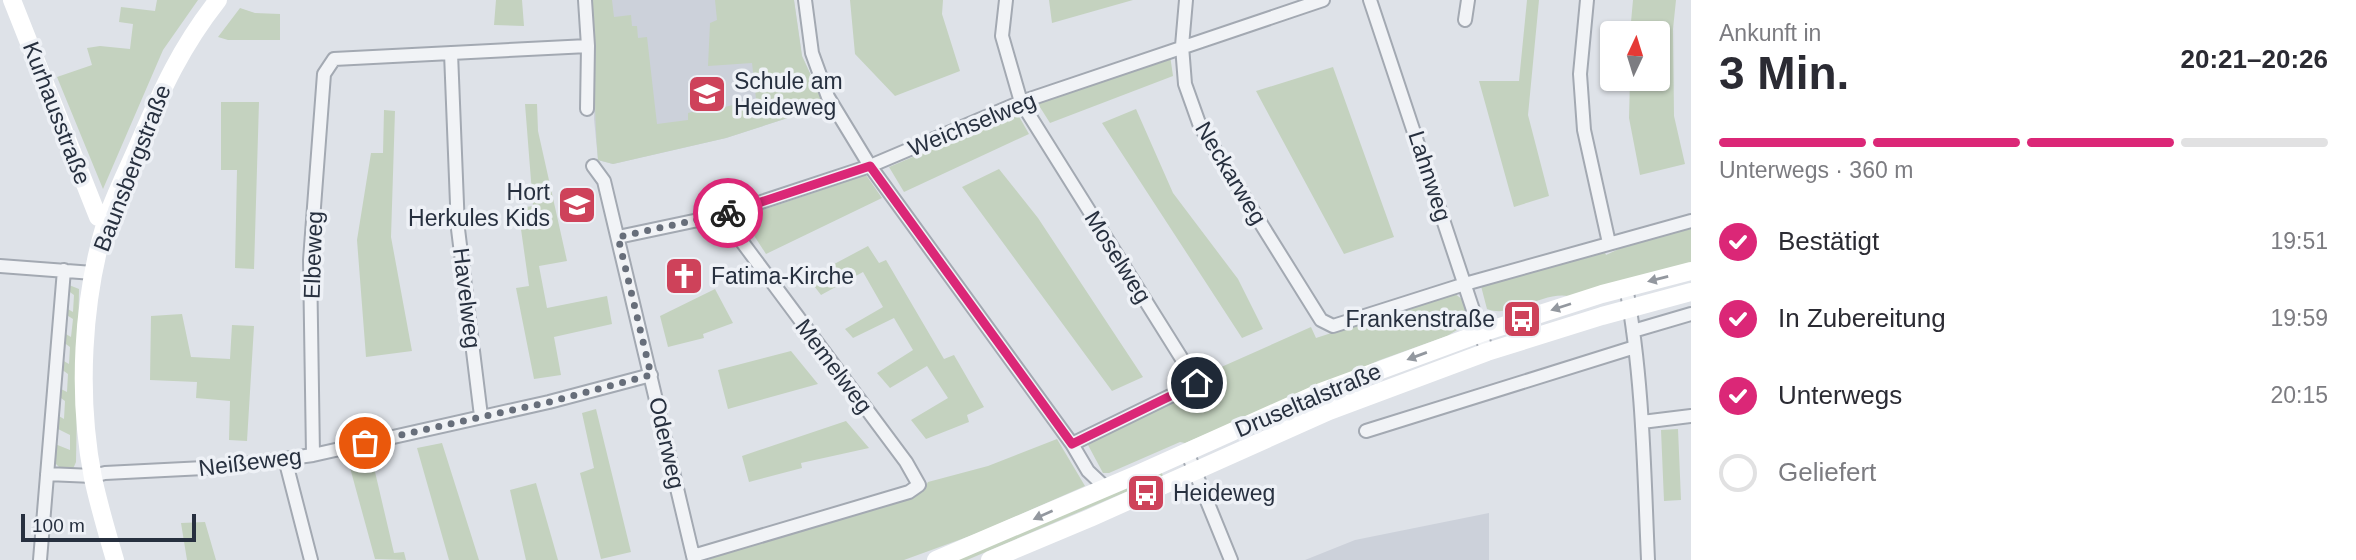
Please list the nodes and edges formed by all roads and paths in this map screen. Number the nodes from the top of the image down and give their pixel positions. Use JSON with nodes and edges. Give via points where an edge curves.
{"nodes":[{"id":1,"x":12,"y":0,"type":"edge"},
{"id":2,"x":218,"y":0,"type":"edge"},
{"id":3,"x":585,"y":0,"type":"edge"},
{"id":4,"x":805,"y":0,"type":"edge"},
{"id":5,"x":1006,"y":0,"type":"edge"},
{"id":6,"x":1186,"y":0,"type":"edge"},
{"id":7,"x":1323,"y":0,"type":"edge"},
{"id":8,"x":1370,"y":0,"type":"edge"},
{"id":9,"x":1468,"y":0,"type":"edge"},
{"id":10,"x":1587,"y":0,"type":"edge"},
{"id":11,"x":1465,"y":20,"type":"dead end"},
{"id":12,"x":588,"y":46,"type":"junction"},
{"id":13,"x":1182,"y":46,"type":"junction"},
{"id":14,"x":451,"y":53,"type":"junction"},
{"id":15,"x":1021,"y":102,"type":"junction"},
{"id":16,"x":587,"y":109,"type":"dead end"},
{"id":17,"x":593,"y":166,"type":"dead end"},
{"id":18,"x":870,"y":166,"type":"junction"},
{"id":19,"x":722,"y":215,"type":"junction"},
{"id":20,"x":107,"y":219,"type":"junction"},
{"id":21,"x":1691,"y":221,"type":"edge"},
{"id":22,"x":618,"y":237,"type":"junction"},
{"id":23,"x":1609,"y":243,"type":"junction"},
{"id":24,"x":0,"y":266,"type":"edge"},
{"id":25,"x":64,"y":271,"type":"junction"},
{"id":26,"x":1691,"y":271,"type":"edge"},
{"id":27,"x":93,"y":273,"type":"junction"},
{"id":28,"x":1465,"y":284,"type":"junction"},
{"id":29,"x":1626,"y":287,"type":"junction"},
{"id":30,"x":1691,"y":292,"type":"edge"},
{"id":31,"x":1630,"y":308,"type":"junction"},
{"id":32,"x":1691,"y":314,"type":"edge"},
{"id":33,"x":1633,"y":331,"type":"junction"},
{"id":34,"x":1480,"y":332,"type":"junction"},
{"id":35,"x":1634,"y":347,"type":"junction"},
{"id":36,"x":1487,"y":352,"type":"junction"},
{"id":37,"x":651,"y":375,"type":"junction"},
{"id":38,"x":481,"y":416,"type":"junction"},
{"id":39,"x":1691,"y":416,"type":"edge"},
{"id":40,"x":1642,"y":422,"type":"junction"},
{"id":41,"x":1366,"y":431,"type":"dead end"},
{"id":42,"x":1072,"y":444,"type":"junction"},
{"id":43,"x":1187,"y":452,"type":"junction"},
{"id":44,"x":313,"y":455,"type":"junction"},
{"id":45,"x":285,"y":459,"type":"junction"},
{"id":46,"x":1195,"y":470,"type":"junction"},
{"id":47,"x":47,"y":474,"type":"junction"},
{"id":48,"x":93,"y":476,"type":"junction"},
{"id":49,"x":1106,"y":488,"type":"junction"},
{"id":50,"x":693,"y":558,"type":"edge"},
{"id":51,"x":40,"y":560,"type":"edge"},
{"id":52,"x":115,"y":560,"type":"edge"},
{"id":53,"x":311,"y":560,"type":"edge"},
{"id":54,"x":936,"y":560,"type":"edge"},
{"id":55,"x":990,"y":560,"type":"edge"},
{"id":56,"x":1231,"y":560,"type":"edge"},
{"id":57,"x":1648,"y":560,"type":"edge"}],
"edges":[{"from":1,"to":20,"type":"main road","name":"Kurhausstraße","via":[[98,217]]},
{"from":2,"to":20,"type":"main road","name":"Baunsbergstraße","via":[[189,39],[164,85]]},
{"from":3,"to":12,"type":"street"},
{"from":4,"to":18,"type":"street","via":[[818,74]]},
{"from":5,"to":15,"type":"street","name":"Moselweg","via":[[1002,36]]},
{"from":6,"to":13,"type":"street","name":"Neckarweg"},
{"from":7,"to":13,"type":"street","name":"Weichselweg"},
{"from":8,"to":28,"type":"street","name":"Lahnweg"},
{"from":9,"to":11,"type":"street"},
{"from":10,"to":23,"type":"street","via":[[1580,74],[1584,130]]},
{"from":12,"to":14,"type":"street"},
{"from":12,"to":16,"type":"street"},
{"from":13,"to":15,"type":"street","name":"Weichselweg"},
{"from":13,"to":28,"type":"street","name":"Neckarweg","via":[[1185,83],[1200,126],[1321,320],[1333,326]]},
{"from":14,"to":38,"type":"street","name":"Havelweg","via":[[458,229]]},
{"from":14,"to":44,"type":"street","name":"Elbeweg","via":[[334,59],[324,74],[310,260]]},
{"from":15,"to":18,"type":"street","name":"Weichselweg"},
{"from":15,"to":42,"type":"street","name":"Moselweg","via":[[1197,383]]},
{"from":17,"to":22,"type":"street","name":"Oderweg","via":[[604,181]]},
{"from":18,"to":19,"type":"street","name":"Weichselweg"},
{"from":18,"to":42,"type":"street"},
{"from":19,"to":22,"type":"street","name":"Weichselweg"},
{"from":19,"to":50,"type":"street","name":"Memelweg","via":[[919,485],[909,492]]},
{"from":20,"to":27,"type":"main road","name":"Baunsbergstraße"},
{"from":21,"to":23,"type":"street"},
{"from":22,"to":37,"type":"street","name":"Oderweg"},
{"from":23,"to":28,"type":"street"},
{"from":24,"to":25,"type":"street"},
{"from":25,"to":27,"type":"street"},
{"from":25,"to":47,"type":"street"},
{"from":26,"to":29,"type":"main road","name":"Druseltalstraße","one_way":true},
{"from":27,"to":48,"type":"main road","name":"Baunsbergstraße","via":[[84,405]]},
{"from":28,"to":34,"type":"street","name":"Lahnweg"},
{"from":29,"to":31,"type":"street"},
{"from":29,"to":34,"type":"main road","name":"Druseltalstraße","one_way":true},
{"from":30,"to":31,"type":"main road","name":"Druseltalstraße"},
{"from":31,"to":33,"type":"street"},
{"from":31,"to":36,"type":"main road","name":"Druseltalstraße"},
{"from":32,"to":33,"type":"street"},
{"from":33,"to":35,"type":"street"},
{"from":34,"to":36,"type":"street","name":"Lahnweg"},
{"from":34,"to":43,"type":"main road","name":"Druseltalstraße","one_way":true,"via":[[1321,392]]},
{"from":35,"to":40,"type":"street"},
{"from":35,"to":41,"type":"street"},
{"from":36,"to":46,"type":"main road","name":"Druseltalstraße","via":[[1328,411]]},
{"from":37,"to":38,"type":"street","name":"Neißeweg"},
{"from":37,"to":50,"type":"street","name":"Oderweg"},
{"from":38,"to":44,"type":"street","name":"Neißeweg"},
{"from":39,"to":40,"type":"street"},
{"from":40,"to":57,"type":"street"},
{"from":42,"to":49,"type":"street","via":[[1088,471]]},
{"from":43,"to":46,"type":"street"},
{"from":43,"to":49,"type":"main road","name":"Druseltalstraße"},
{"from":44,"to":45,"type":"street","name":"Neißeweg"},
{"from":45,"to":48,"type":"street","name":"Neißeweg"},
{"from":45,"to":53,"type":"street"},
{"from":46,"to":55,"type":"main road","name":"Druseltalstraße"},
{"from":46,"to":56,"type":"street"},
{"from":47,"to":48,"type":"street"},
{"from":47,"to":51,"type":"street"},
{"from":48,"to":52,"type":"main road","name":"Baunsbergstraße"},
{"from":49,"to":54,"type":"main road","name":"Druseltalstraße","one_way":true}]}
